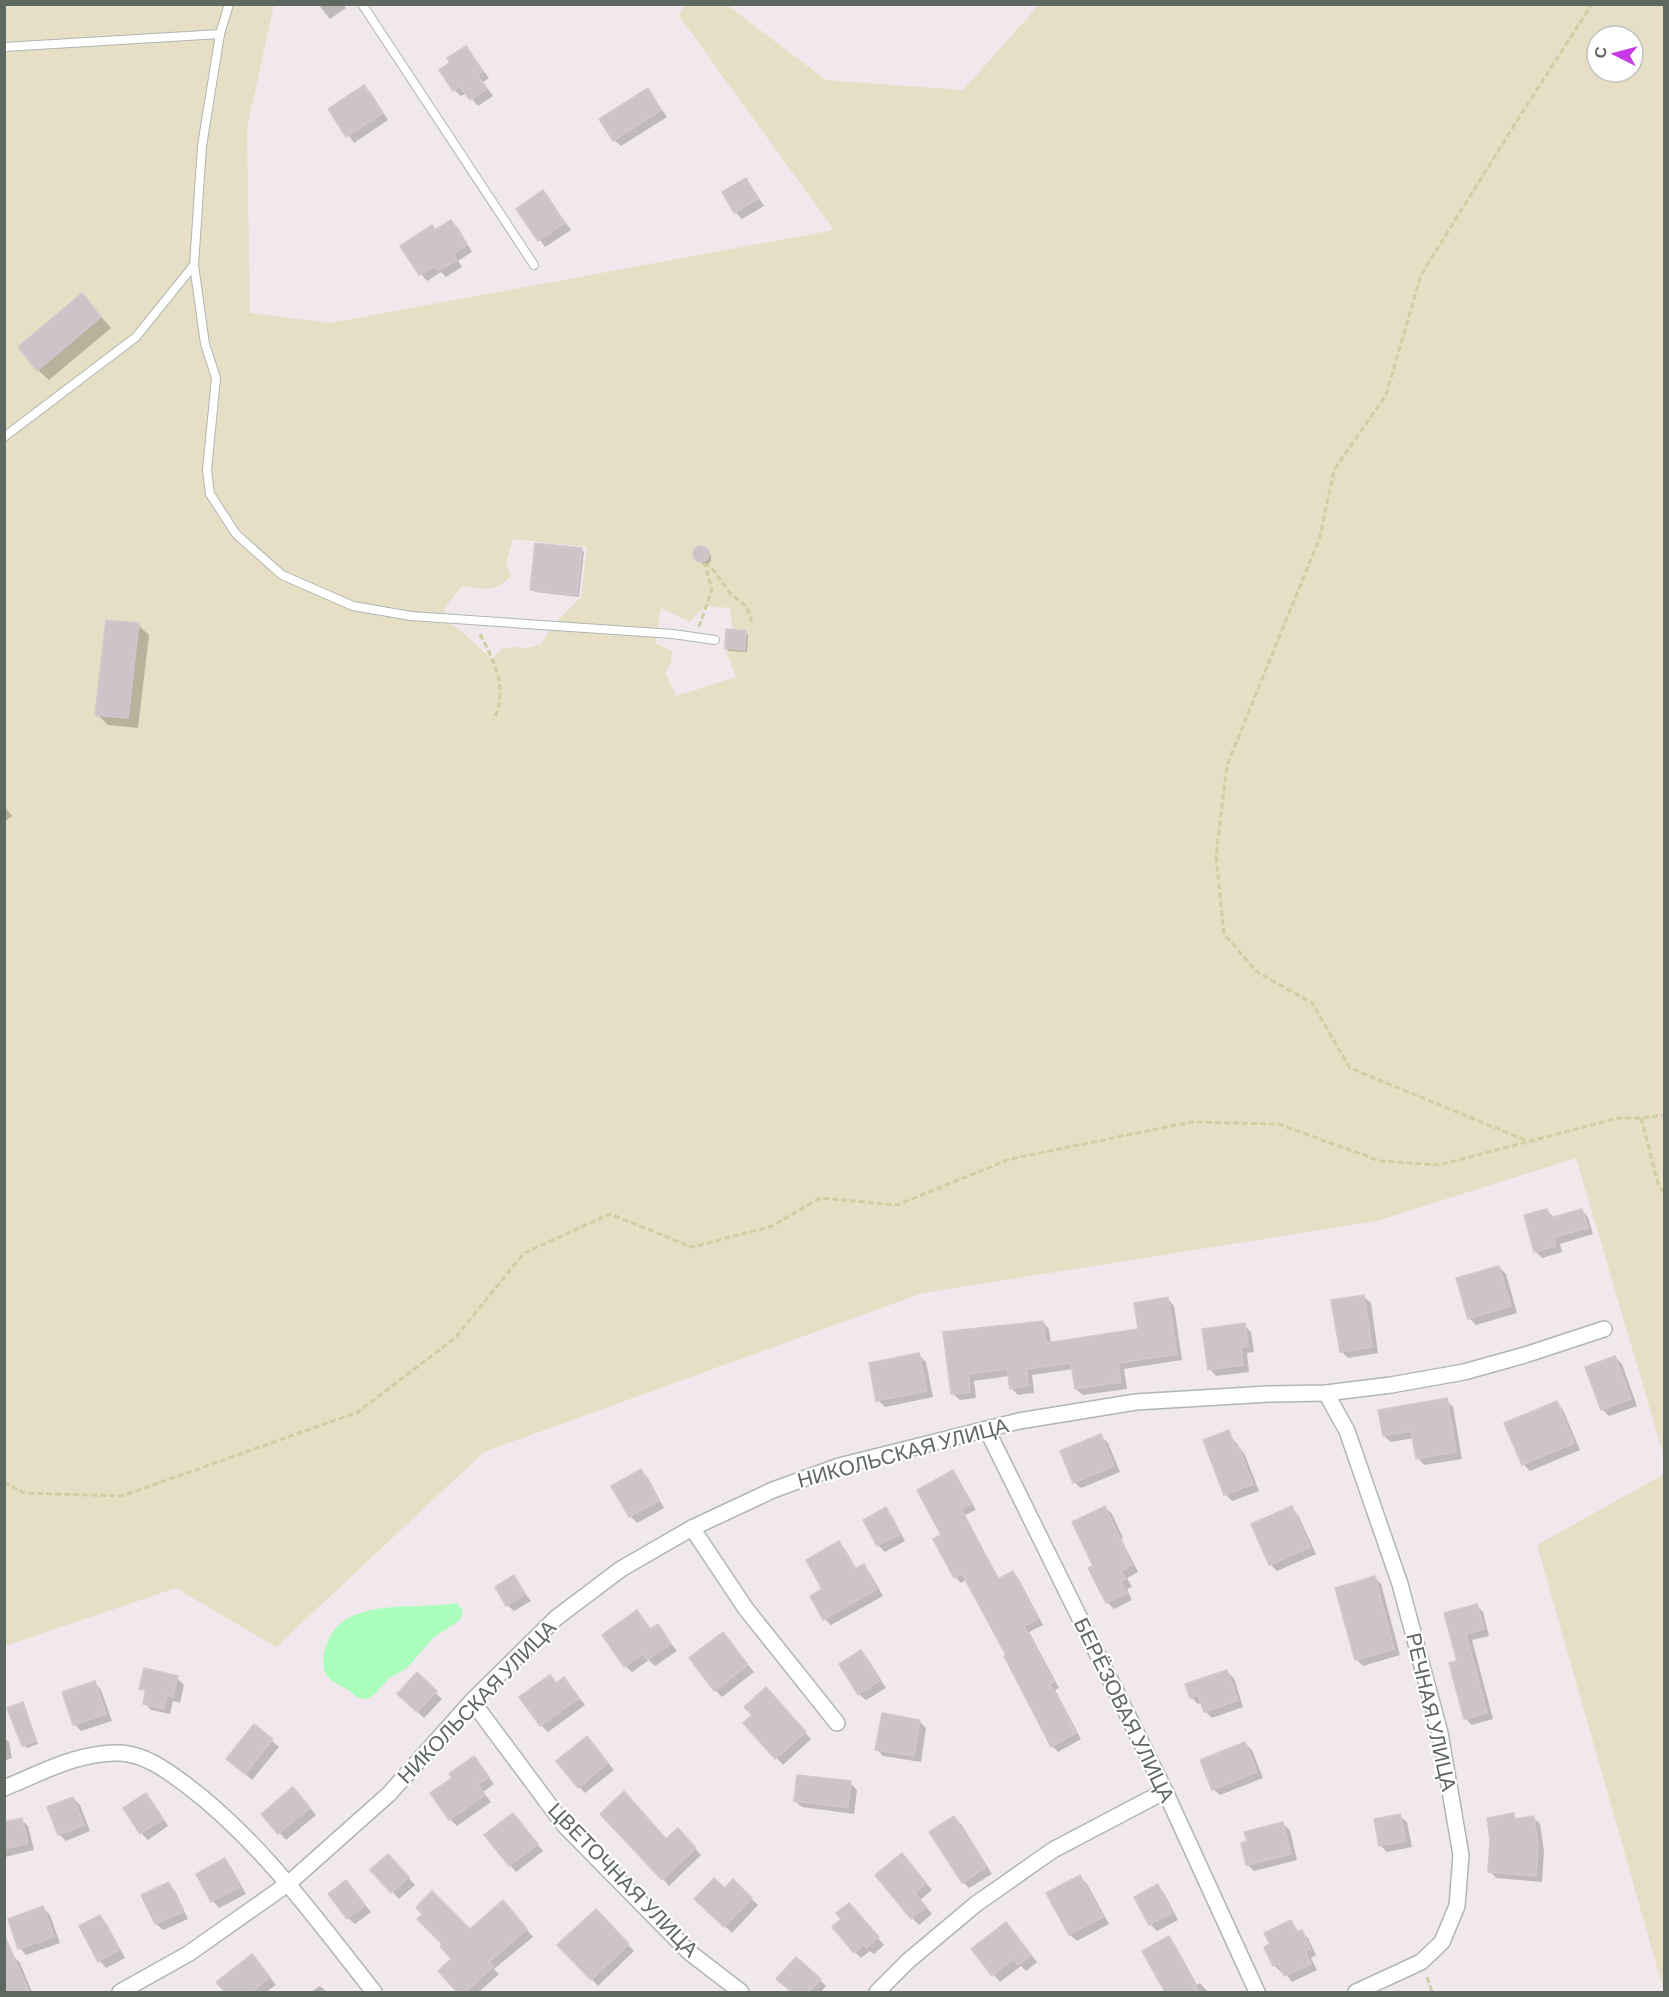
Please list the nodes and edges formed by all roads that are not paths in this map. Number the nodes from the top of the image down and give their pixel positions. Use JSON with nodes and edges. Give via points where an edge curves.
{"nodes":[{"id":1,"x":229,"y":4,"type":"edge"},
{"id":2,"x":362,"y":4,"type":"edge"},
{"id":3,"x":220,"y":34,"type":"junction"},
{"id":4,"x":4,"y":47,"type":"edge"},
{"id":5,"x":194,"y":265,"type":"junction"},
{"id":6,"x":534,"y":265,"type":"dead end"},
{"id":7,"x":4,"y":437,"type":"edge"},
{"id":8,"x":715,"y":640,"type":"dead end"},
{"id":9,"x":1604,"y":1329,"type":"dead end"},
{"id":10,"x":1326,"y":1393,"type":"junction"},
{"id":11,"x":987,"y":1430,"type":"junction"},
{"id":12,"x":692,"y":1528,"type":"junction"},
{"id":13,"x":472,"y":1701,"type":"junction"},
{"id":14,"x":837,"y":1723,"type":"dead end"},
{"id":15,"x":4,"y":1788,"type":"edge"},
{"id":16,"x":1165,"y":1791,"type":"junction"},
{"id":17,"x":289,"y":1883,"type":"junction"},
{"id":18,"x":120,"y":1992,"type":"edge"},
{"id":19,"x":374,"y":1992,"type":"edge"},
{"id":20,"x":741,"y":1992,"type":"edge"},
{"id":21,"x":877,"y":1992,"type":"edge"},
{"id":22,"x":1257,"y":1992,"type":"edge"},
{"id":23,"x":1356,"y":1992,"type":"edge"}],
"edges":[{"from":1,"to":3,"type":"lane"},
{"from":2,"to":6,"type":"lane"},
{"from":3,"to":4,"type":"lane"},
{"from":3,"to":5,"type":"lane","via":[[202,146]]},
{"from":5,"to":7,"type":"lane","via":[[136,337]]},
{"from":5,"to":8,"type":"lane","via":[[206,344],[216,378],[207,470],[210,494],[236,534],[282,575],[353,606],[411,616]]},
{"from":9,"to":10,"type":"street","name":"НИКОЛЬСКАЯ УЛИЦА","via":[[1464,1372]]},
{"from":10,"to":11,"type":"street","name":"НИКОЛЬСКАЯ УЛИЦА","via":[[1136,1402]]},
{"from":10,"to":23,"type":"street","name":"РЕЧНАЯ УЛИЦА","via":[[1347,1431],[1400,1584],[1440,1732],[1461,1855],[1457,1906],[1442,1942],[1421,1962]]},
{"from":11,"to":12,"type":"street","name":"НИКОЛЬСКАЯ УЛИЦА","via":[[838,1466],[773,1490]]},
{"from":11,"to":16,"type":"street","name":"БЕРЁЗОВАЯ УЛИЦА"},
{"from":12,"to":13,"type":"street","name":"НИКОЛЬСКАЯ УЛИЦА","via":[[621,1569],[556,1618]]},
{"from":12,"to":14,"type":"street","via":[[746,1609]]},
{"from":13,"to":17,"type":"street","name":"НИКОЛЬСКАЯ УЛИЦА","via":[[389,1794]]},
{"from":13,"to":20,"type":"street","name":"ЦВЕТОЧНАЯ УЛИЦА","via":[[565,1826],[689,1952]]},
{"from":15,"to":17,"type":"street","via":[[91,1755],[139,1756],[161,1766],[209,1802]]},
{"from":16,"to":21,"type":"street","via":[[1053,1850],[976,1904]]},
{"from":16,"to":22,"type":"street","name":"БЕРЁЗОВАЯ УЛИЦА"},
{"from":17,"to":18,"type":"street","name":"НИКОЛЬСКАЯ УЛИЦА","via":[[188,1954]]},
{"from":17,"to":19,"type":"street"}]}
